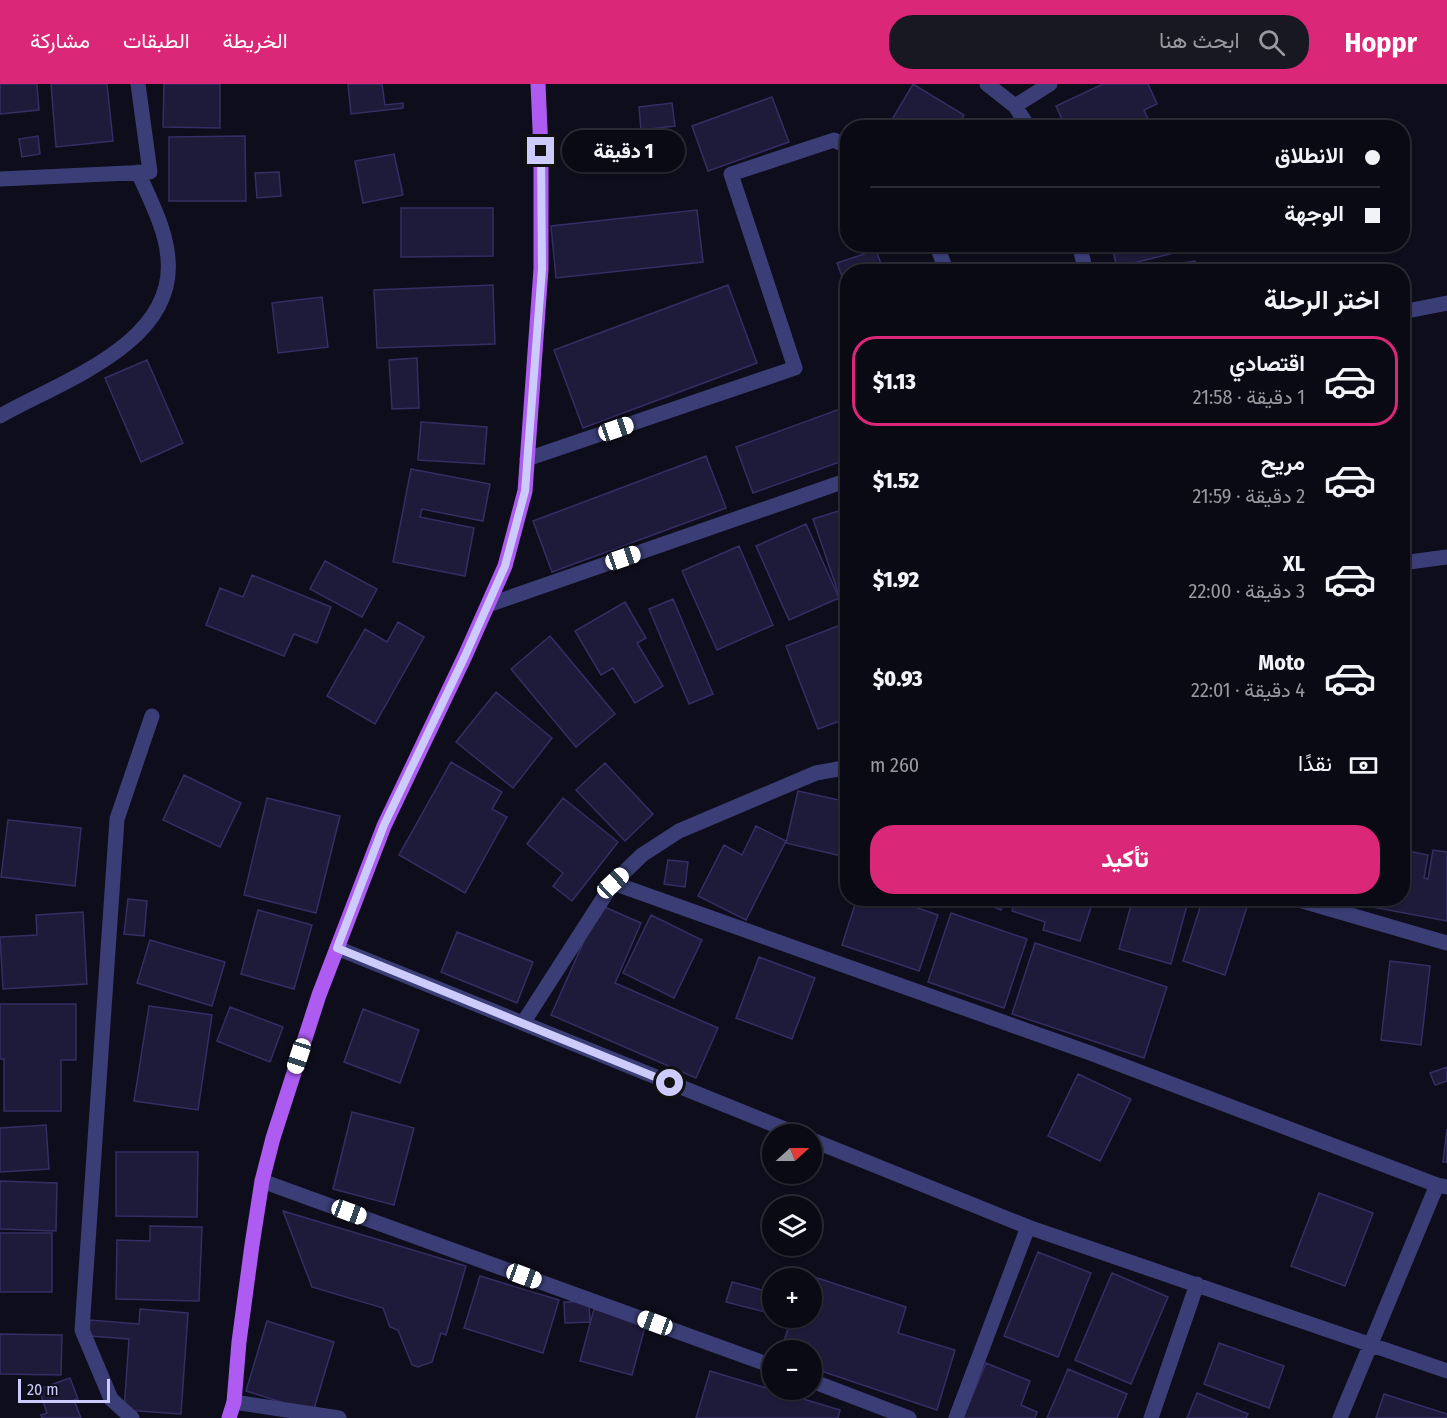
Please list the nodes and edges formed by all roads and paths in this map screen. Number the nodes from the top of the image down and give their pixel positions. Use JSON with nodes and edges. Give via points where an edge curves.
{"nodes":[{"id":1,"x":138,"y":84,"type":"edge"},
{"id":2,"x":538,"y":84,"type":"edge"},
{"id":3,"x":987,"y":84,"type":"edge"},
{"id":4,"x":1050,"y":84,"type":"edge"},
{"id":5,"x":1015,"y":106,"type":"junction"},
{"id":6,"x":1024,"y":120,"type":"edge"},
{"id":7,"x":840,"y":143,"type":"edge"},
{"id":8,"x":138,"y":172,"type":"junction"},
{"id":9,"x":0,"y":179,"type":"edge"},
{"id":10,"x":1447,"y":303,"type":"edge"},
{"id":11,"x":1410,"y":310,"type":"edge"},
{"id":12,"x":0,"y":416,"type":"edge"},
{"id":13,"x":527,"y":459,"type":"junction"},
{"id":14,"x":840,"y":483,"type":"edge"},
{"id":15,"x":1447,"y":557,"type":"edge"},
{"id":16,"x":1410,"y":562,"type":"edge"},
{"id":17,"x":488,"y":605,"type":"junction"},
{"id":18,"x":152,"y":716,"type":"dead end"},
{"id":19,"x":840,"y":769,"type":"edge"},
{"id":20,"x":613,"y":883,"type":"junction"},
{"id":21,"x":1320,"y":906,"type":"edge"},
{"id":22,"x":1447,"y":943,"type":"edge"},
{"id":23,"x":337,"y":948,"type":"junction"},
{"id":24,"x":523,"y":1023,"type":"junction"},
{"id":25,"x":772,"y":1124,"type":"edge"},
{"id":26,"x":822,"y":1144,"type":"edge"},
{"id":27,"x":262,"y":1181,"type":"junction"},
{"id":28,"x":1442,"y":1186,"type":"edge"},
{"id":29,"x":1028,"y":1227,"type":"junction"},
{"id":30,"x":1197,"y":1284,"type":"junction"},
{"id":31,"x":1371,"y":1343,"type":"junction"},
{"id":32,"x":762,"y":1362,"type":"edge"},
{"id":33,"x":1447,"y":1371,"type":"edge"},
{"id":34,"x":822,"y":1385,"type":"edge"},
{"id":35,"x":234,"y":1402,"type":"junction"},
{"id":36,"x":132,"y":1418,"type":"edge"},
{"id":37,"x":229,"y":1418,"type":"edge"},
{"id":38,"x":339,"y":1418,"type":"edge"},
{"id":39,"x":909,"y":1418,"type":"edge"},
{"id":40,"x":956,"y":1418,"type":"edge"},
{"id":41,"x":1151,"y":1418,"type":"edge"},
{"id":42,"x":1340,"y":1418,"type":"edge"}],
"edges":[{"from":1,"to":8,"type":"street","via":[[150,172]]},
{"from":2,"to":13,"type":"main road","via":[[542,269]]},
{"from":3,"to":5,"type":"street"},
{"from":4,"to":5,"type":"street"},
{"from":5,"to":6,"type":"street"},
{"from":7,"to":13,"type":"street","via":[[834,140],[731,174],[795,368]]},
{"from":8,"to":9,"type":"street"},
{"from":8,"to":12,"type":"street","via":[[158,218],[169,260],[162,298],[154,315],[115,352]]},
{"from":10,"to":11,"type":"street"},
{"from":13,"to":17,"type":"main road","via":[[525,491],[505,566]]},
{"from":14,"to":17,"type":"street"},
{"from":15,"to":16,"type":"street"},
{"from":17,"to":23,"type":"main road","via":[[384,825]]},
{"from":18,"to":36,"type":"street","via":[[117,819],[82,1330],[111,1399]]},
{"from":19,"to":20,"type":"street","via":[[816,773],[679,831],[642,855]]},
{"from":20,"to":24,"type":"street"},
{"from":20,"to":28,"type":"street","via":[[1079,1049]]},
{"from":21,"to":22,"type":"street"},
{"from":23,"to":24,"type":"street"},
{"from":23,"to":27,"type":"main road","via":[[315,1006]]},
{"from":24,"to":25,"type":"street"},
{"from":26,"to":29,"type":"street"},
{"from":27,"to":32,"type":"street"},
{"from":27,"to":35,"type":"main road","via":[[238,1342]]},
{"from":28,"to":31,"type":"street"},
{"from":29,"to":30,"type":"street"},
{"from":29,"to":40,"type":"street"},
{"from":30,"to":31,"type":"street"},
{"from":30,"to":41,"type":"street"},
{"from":31,"to":33,"type":"street"},
{"from":31,"to":42,"type":"street"},
{"from":34,"to":39,"type":"street"},
{"from":35,"to":37,"type":"main road"},
{"from":35,"to":38,"type":"street"}]}
